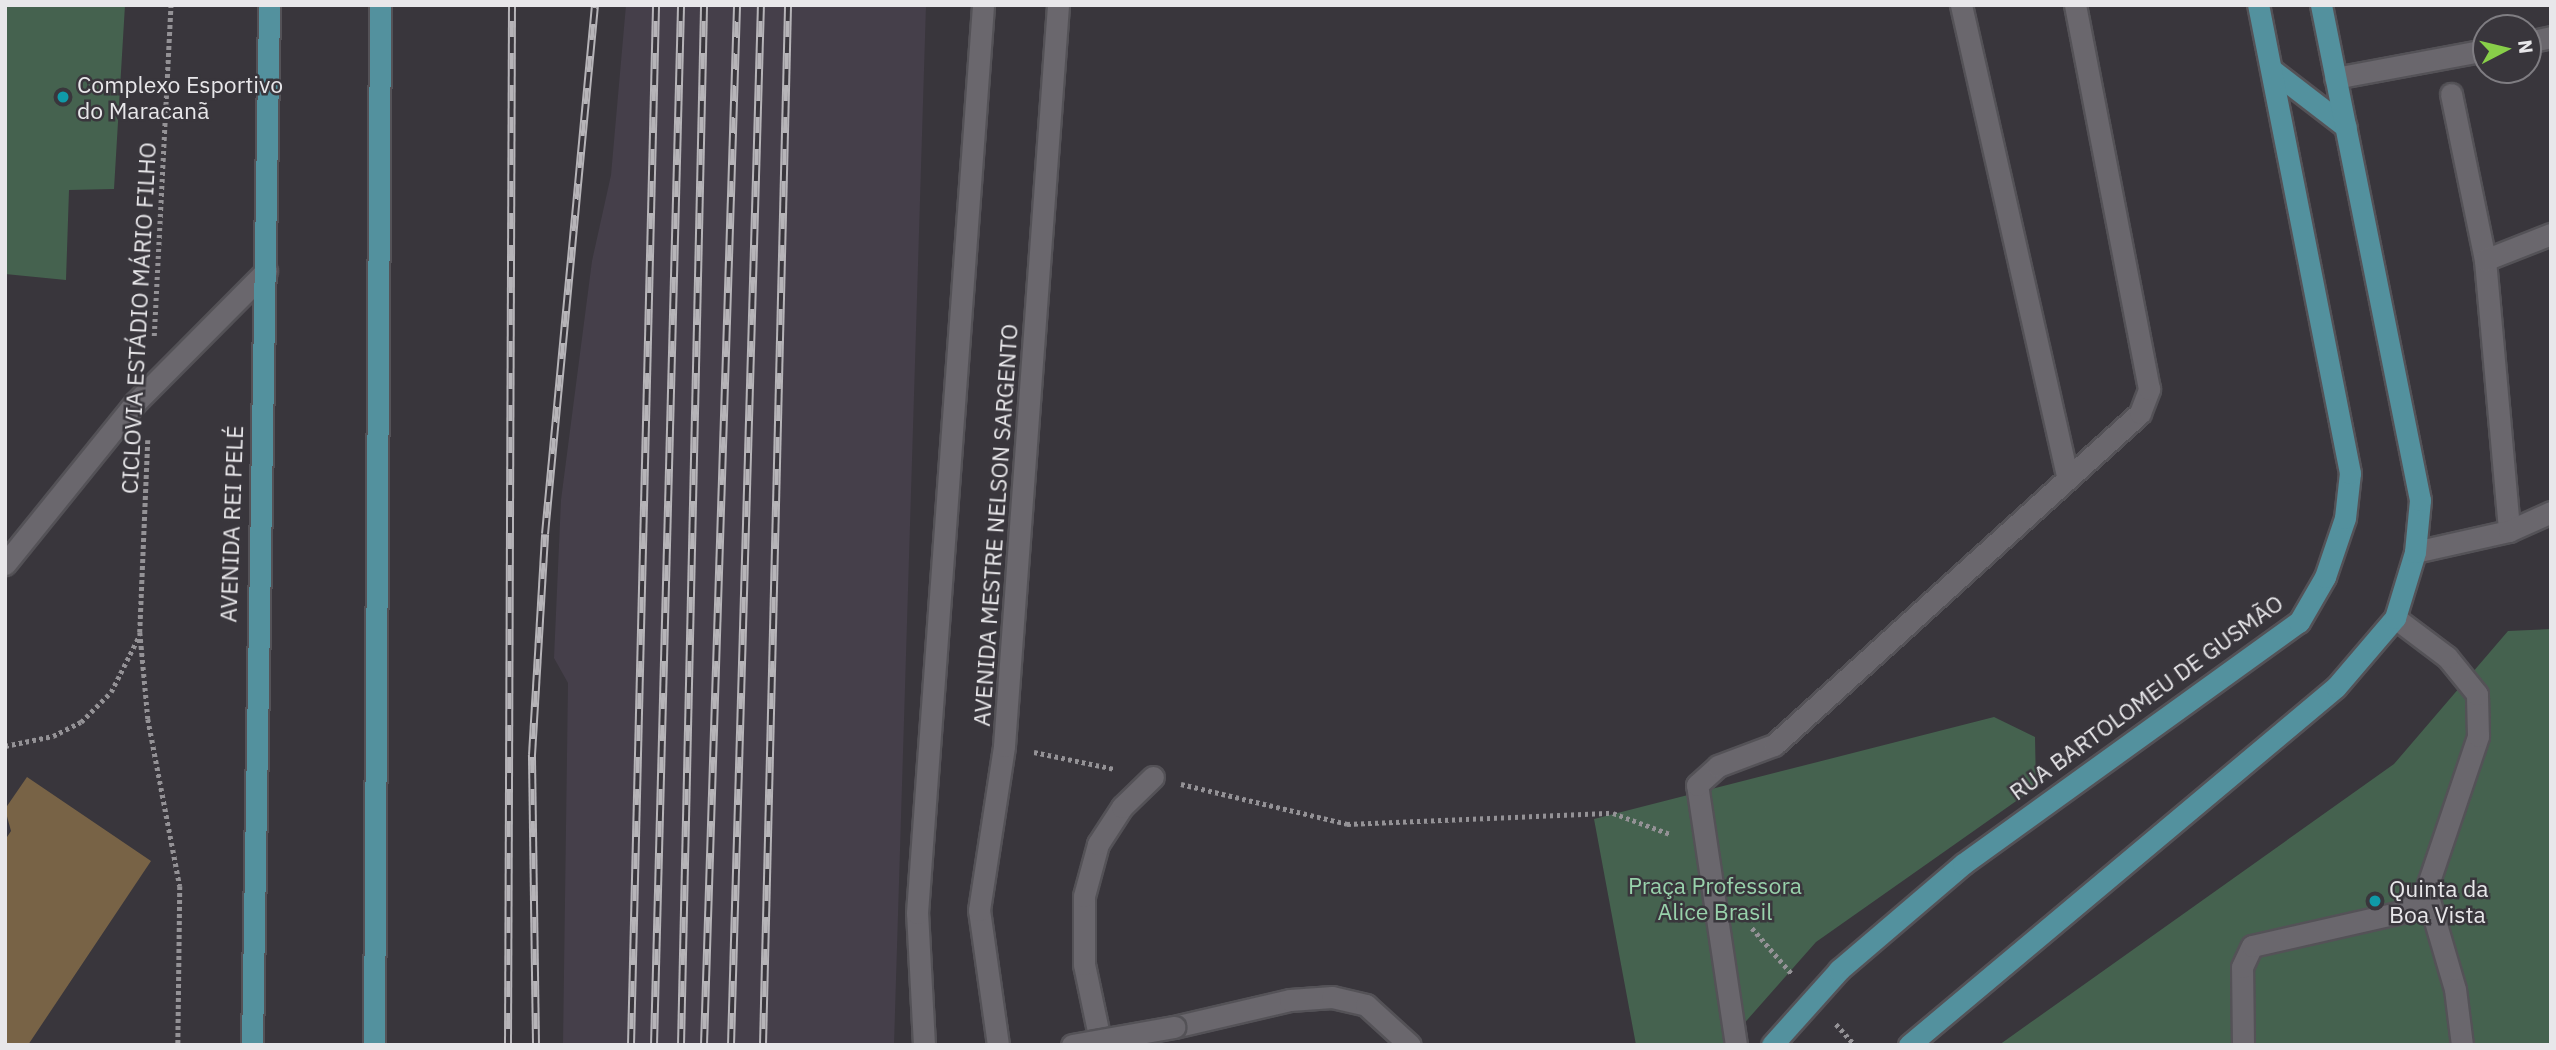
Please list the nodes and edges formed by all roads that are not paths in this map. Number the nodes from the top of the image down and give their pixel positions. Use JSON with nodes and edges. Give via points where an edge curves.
{"nodes":[{"id":1,"x":269,"y":5,"type":"edge"},
{"id":2,"x":380,"y":5,"type":"edge"},
{"id":3,"x":983,"y":5,"type":"edge"},
{"id":4,"x":1058,"y":5,"type":"edge"},
{"id":5,"x":1962,"y":5,"type":"edge"},
{"id":6,"x":2075,"y":5,"type":"edge"},
{"id":7,"x":2258,"y":5,"type":"edge"},
{"id":8,"x":2320,"y":5,"type":"edge"},
{"id":9,"x":2472,"y":53,"type":"edge"},
{"id":10,"x":2272,"y":70,"type":"junction"},
{"id":11,"x":2334,"y":78,"type":"junction"},
{"id":12,"x":2451,"y":94,"type":"dead end"},
{"id":13,"x":2346,"y":127,"type":"junction"},
{"id":14,"x":2551,"y":234,"type":"edge"},
{"id":15,"x":2486,"y":260,"type":"junction"},
{"id":16,"x":266,"y":271,"type":"junction"},
{"id":17,"x":2068,"y":478,"type":"junction"},
{"id":18,"x":2551,"y":512,"type":"edge"},
{"id":19,"x":2509,"y":531,"type":"junction"},
{"id":20,"x":2415,"y":552,"type":"junction"},
{"id":21,"x":5,"y":564,"type":"edge"},
{"id":22,"x":2395,"y":618,"type":"junction"},
{"id":23,"x":1153,"y":778,"type":"road end"},
{"id":24,"x":2426,"y":890,"type":"junction"},
{"id":25,"x":251,"y":1045,"type":"edge"},
{"id":26,"x":374,"y":1045,"type":"edge"},
{"id":27,"x":924,"y":1045,"type":"edge"},
{"id":28,"x":998,"y":1045,"type":"edge"},
{"id":29,"x":1072,"y":1045,"type":"edge"},
{"id":30,"x":1101,"y":1045,"type":"edge"},
{"id":31,"x":1410,"y":1045,"type":"edge"},
{"id":32,"x":1736,"y":1045,"type":"edge"},
{"id":33,"x":1772,"y":1045,"type":"edge"},
{"id":34,"x":1909,"y":1045,"type":"edge"},
{"id":35,"x":2243,"y":1045,"type":"edge"},
{"id":36,"x":2462,"y":1045,"type":"edge"}],
"edges":[{"from":1,"to":16,"type":"main road","name":"AVENIDA REI PELÉ"},
{"from":2,"to":26,"type":"main road"},
{"from":3,"to":27,"type":"street","via":[[917,912]]},
{"from":4,"to":28,"type":"street","name":"AVENIDA MESTRE NELSON SARGENTO","via":[[1004,746],[979,910]]},
{"from":5,"to":17,"type":"street"},
{"from":6,"to":17,"type":"street","via":[[2149,389],[2140,413]]},
{"from":7,"to":10,"type":"main road","name":"RUA BARTOLOMEU DE GUSMÃO"},
{"from":8,"to":11,"type":"main road"},
{"from":9,"to":11,"type":"street"},
{"from":10,"to":13,"type":"main road"},
{"from":10,"to":33,"type":"main road","name":"RUA BARTOLOMEU DE GUSMÃO","via":[[2350,473],[2346,518],[2325,577],[2299,622],[1963,864],[1839,970]]},
{"from":11,"to":13,"type":"main road"},
{"from":12,"to":15,"type":"street"},
{"from":13,"to":20,"type":"main road","via":[[2420,500]]},
{"from":14,"to":15,"type":"street"},
{"from":15,"to":19,"type":"street"},
{"from":16,"to":21,"type":"street","via":[[151,386]]},
{"from":16,"to":25,"type":"main road","name":"AVENIDA REI PELÉ","via":[[254,599]]},
{"from":17,"to":32,"type":"street","via":[[1774,745],[1718,766],[1697,785]]},
{"from":18,"to":19,"type":"street"},
{"from":19,"to":20,"type":"street"},
{"from":20,"to":22,"type":"main road"},
{"from":22,"to":24,"type":"street","via":[[2447,657],[2477,694],[2477,736]]},
{"from":22,"to":34,"type":"main road","via":[[2336,687]]},
{"from":23,"to":30,"type":"street","via":[[1122,807],[1098,844],[1084,896],[1084,964]]},
{"from":24,"to":35,"type":"street","via":[[2406,911],[2252,946],[2242,967]]},
{"from":24,"to":36,"type":"street","via":[[2455,989]]},
{"from":29,"to":31,"type":"street","bridge":true,"via":[[1290,1000],[1332,997],[1366,1005]]}]}
